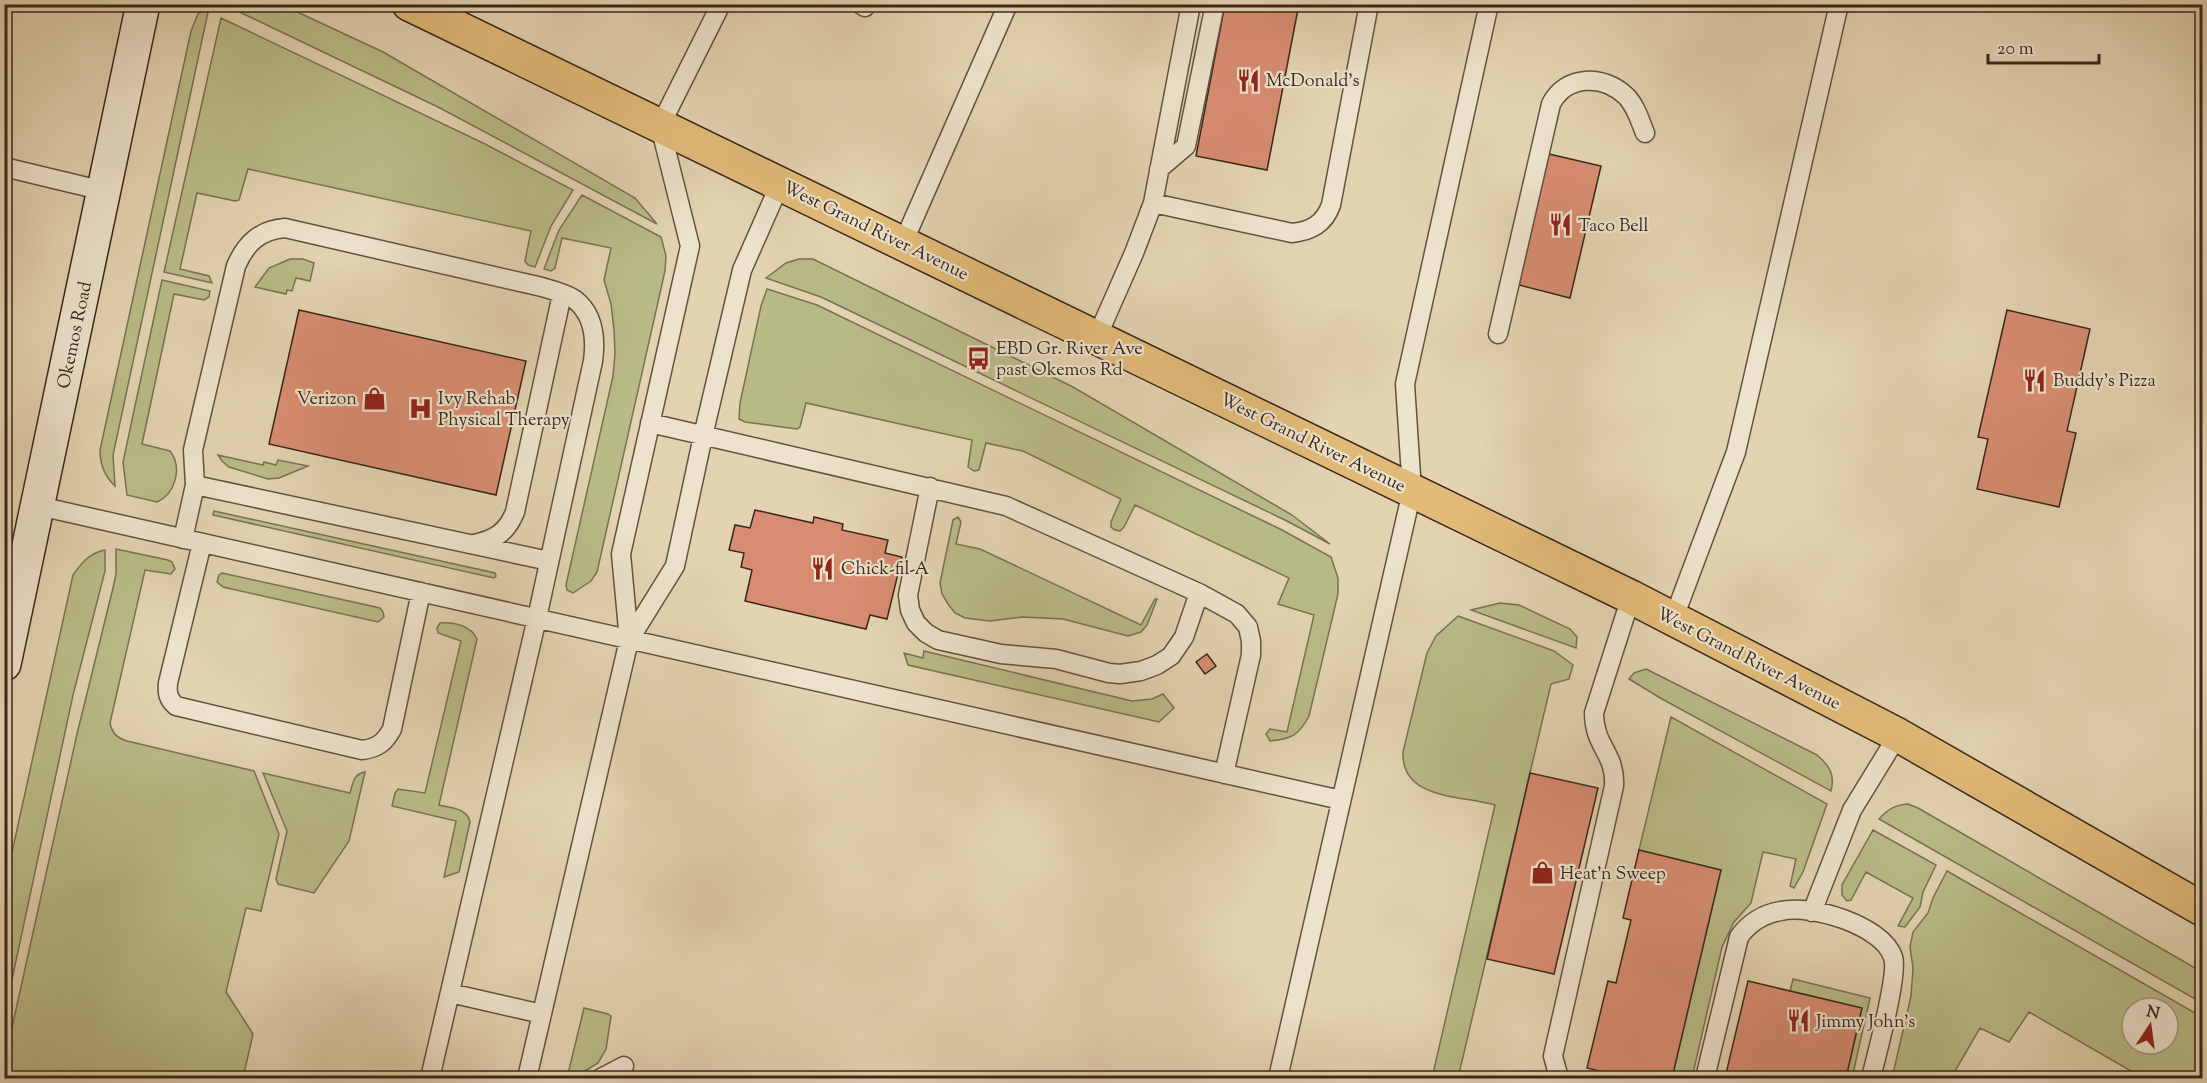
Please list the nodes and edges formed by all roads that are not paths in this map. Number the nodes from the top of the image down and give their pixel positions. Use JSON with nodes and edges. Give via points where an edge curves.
{"nodes":[{"id":1,"x":143,"y":4,"type":"edge"},
{"id":2,"x":409,"y":4,"type":"edge"},
{"id":3,"x":721,"y":4,"type":"edge"},
{"id":4,"x":1008,"y":4,"type":"edge"},
{"id":5,"x":1191,"y":4,"type":"edge"},
{"id":6,"x":1215,"y":4,"type":"edge"},
{"id":7,"x":1369,"y":4,"type":"edge"},
{"id":8,"x":1489,"y":4,"type":"edge"},
{"id":9,"x":1839,"y":4,"type":"edge"},
{"id":10,"x":454,"y":14,"type":"edge"},
{"id":11,"x":660,"y":126,"type":"junction"},
{"id":12,"x":1646,"y":133,"type":"dead end"},
{"id":13,"x":4,"y":167,"type":"edge"},
{"id":14,"x":1159,"y":169,"type":"junction"},
{"id":15,"x":780,"y":184,"type":"junction"},
{"id":16,"x":104,"y":190,"type":"junction"},
{"id":17,"x":1153,"y":203,"type":"junction"},
{"id":18,"x":903,"y":243,"type":"junction"},
{"id":19,"x":562,"y":294,"type":"junction"},
{"id":20,"x":1498,"y":333,"type":"dead end"},
{"id":21,"x":1097,"y":337,"type":"junction"},
{"id":22,"x":650,"y":423,"type":"junction"},
{"id":23,"x":703,"y":436,"type":"junction"},
{"id":24,"x":195,"y":485,"type":"junction"},
{"id":25,"x":930,"y":487,"type":"junction"},
{"id":26,"x":1412,"y":491,"type":"junction"},
{"id":27,"x":39,"y":506,"type":"junction"},
{"id":28,"x":183,"y":539,"type":"junction"},
{"id":29,"x":202,"y":543,"type":"junction"},
{"id":30,"x":472,"y":545,"type":"junction"},
{"id":31,"x":16,"y":560,"type":"edge"},
{"id":32,"x":549,"y":561,"type":"junction"},
{"id":33,"x":421,"y":592,"type":"junction"},
{"id":34,"x":1199,"y":592,"type":"junction"},
{"id":35,"x":1630,"y":597,"type":"junction"},
{"id":36,"x":537,"y":618,"type":"junction"},
{"id":37,"x":1673,"y":620,"type":"junction"},
{"id":38,"x":629,"y":640,"type":"junction"},
{"id":39,"x":4,"y":664,"type":"edge"},
{"id":40,"x":1898,"y":735,"type":"junction"},
{"id":41,"x":1224,"y":774,"type":"junction"},
{"id":42,"x":1341,"y":800,"type":"junction"},
{"id":43,"x":2202,"y":909,"type":"edge"},
{"id":44,"x":1812,"y":912,"type":"junction"},
{"id":45,"x":450,"y":993,"type":"junction"},
{"id":46,"x":542,"y":1014,"type":"junction"},
{"id":47,"x":624,"y":1066,"type":"dead end"},
{"id":48,"x":430,"y":1078,"type":"edge"},
{"id":49,"x":527,"y":1078,"type":"edge"},
{"id":50,"x":601,"y":1078,"type":"edge"},
{"id":51,"x":1278,"y":1078,"type":"edge"},
{"id":52,"x":1559,"y":1078,"type":"edge"},
{"id":53,"x":1705,"y":1078,"type":"edge"},
{"id":54,"x":1871,"y":1078,"type":"edge"}],
"edges":[{"from":1,"to":16,"type":"main road","name":"Okemos Road"},
{"from":2,"to":10,"type":"main road","name":"West Grand River Avenue"},
{"from":3,"to":11,"type":"lane"},
{"from":4,"to":18,"type":"lane"},
{"from":5,"to":14,"type":"lane"},
{"from":6,"to":14,"type":"lane","via":[[1186,146]]},
{"from":7,"to":17,"type":"lane","via":[[1330,205],[1320,222],[1312,229],[1292,233]]},
{"from":8,"to":26,"type":"lane","via":[[1405,384]]},
{"from":9,"to":37,"type":"lane","via":[[1736,452]]},
{"from":10,"to":11,"type":"main road","name":"West Grand River Avenue"},
{"from":11,"to":15,"type":"main road","name":"West Grand River Avenue"},
{"from":11,"to":22,"type":"lane","via":[[690,246]]},
{"from":12,"to":20,"type":"lane","via":[[1632,104],[1613,87],[1587,80],[1574,82],[1556,95]]},
{"from":13,"to":16,"type":"lane"},
{"from":14,"to":17,"type":"lane"},
{"from":15,"to":18,"type":"main road","name":"West Grand River Avenue"},
{"from":15,"to":23,"type":"lane","via":[[742,270]]},
{"from":16,"to":27,"type":"main road","name":"Okemos Road"},
{"from":17,"to":21,"type":"lane"},
{"from":18,"to":21,"type":"main road","name":"West Grand River Avenue"},
{"from":19,"to":24,"type":"lane","via":[[285,228],[262,233],[242,252],[236,266],[193,450]]},
{"from":19,"to":30,"type":"lane","via":[[515,512],[502,534]]},
{"from":19,"to":32,"type":"lane","via":[[585,312],[593,327],[595,344]]},
{"from":21,"to":26,"type":"main road","name":"West Grand River Avenue"},
{"from":22,"to":23,"type":"lane"},
{"from":22,"to":38,"type":"lane","via":[[621,554]]},
{"from":23,"to":25,"type":"lane"},
{"from":23,"to":38,"type":"lane","via":[[675,566]]},
{"from":24,"to":28,"type":"lane"},
{"from":24,"to":30,"type":"lane"},
{"from":25,"to":34,"type":"lane","via":[[1006,506]]},
{"from":25,"to":34,"type":"lane","via":[[908,595],[916,623],[938,640],[1001,654],[1056,659],[1109,673],[1131,673],[1171,656],[1184,637]]},
{"from":26,"to":35,"type":"main road","name":"West Grand River Avenue"},
{"from":26,"to":42,"type":"lane"},
{"from":27,"to":28,"type":"lane"},
{"from":27,"to":31,"type":"main road","name":"Okemos Road"},
{"from":28,"to":29,"type":"lane"},
{"from":29,"to":33,"type":"lane"},
{"from":29,"to":33,"type":"lane","via":[[168,683],[170,700],[176,706],[362,750],[379,746],[392,729]]},
{"from":30,"to":32,"type":"lane"},
{"from":31,"to":39,"type":"main road","name":"Okemos Road"},
{"from":32,"to":36,"type":"lane"},
{"from":33,"to":36,"type":"lane"},
{"from":34,"to":41,"type":"lane","via":[[1237,614],[1248,627],[1251,641]]},
{"from":35,"to":37,"type":"main road","name":"West Grand River Avenue"},
{"from":35,"to":52,"type":"lane","via":[[1594,713],[1598,740],[1614,766],[1614,786],[1553,1056]]},
{"from":36,"to":38,"type":"lane"},
{"from":36,"to":45,"type":"lane"},
{"from":37,"to":40,"type":"main road","name":"West Grand River Avenue"},
{"from":38,"to":41,"type":"lane"},
{"from":38,"to":46,"type":"lane"},
{"from":40,"to":43,"type":"main road","name":"West Grand River Avenue"},
{"from":40,"to":44,"type":"lane","via":[[1852,810]]},
{"from":41,"to":42,"type":"lane"},
{"from":42,"to":51,"type":"lane"},
{"from":44,"to":53,"type":"lane","via":[[1782,910],[1756,920],[1739,937]]},
{"from":44,"to":54,"type":"lane","via":[[1853,923],[1889,948],[1895,965]]},
{"from":45,"to":46,"type":"lane"},
{"from":45,"to":48,"type":"lane"},
{"from":46,"to":49,"type":"lane"},
{"from":47,"to":50,"type":"lane"}]}
